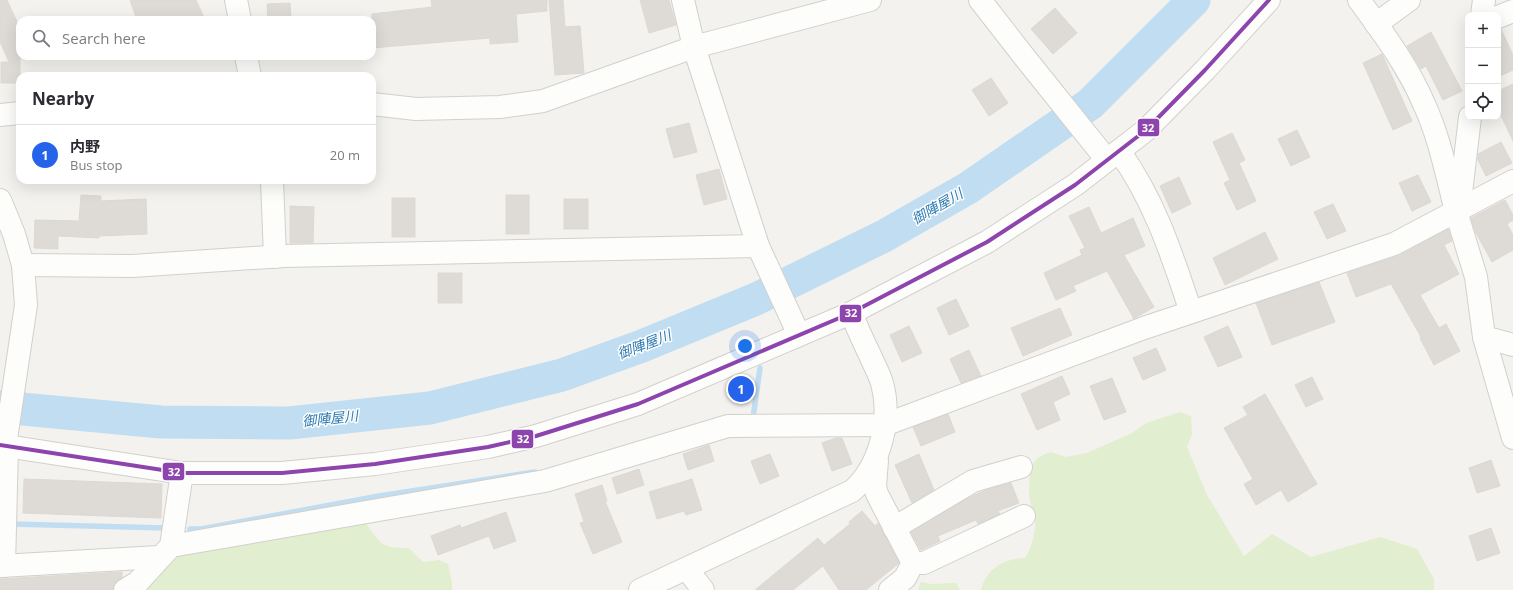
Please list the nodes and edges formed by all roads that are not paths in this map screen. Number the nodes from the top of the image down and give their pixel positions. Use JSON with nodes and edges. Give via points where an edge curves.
{"nodes":[{"id":1,"x":236,"y":0,"type":"edge"},
{"id":2,"x":683,"y":0,"type":"edge"},
{"id":3,"x":870,"y":0,"type":"edge"},
{"id":4,"x":980,"y":0,"type":"edge"},
{"id":5,"x":1358,"y":0,"type":"edge"},
{"id":6,"x":1409,"y":0,"type":"edge"},
{"id":7,"x":1484,"y":0,"type":"edge"},
{"id":8,"x":1265,"y":1,"type":"edge"},
{"id":9,"x":1513,"y":11,"type":"edge"},
{"id":10,"x":1482,"y":12,"type":"edge"},
{"id":11,"x":239,"y":16,"type":"edge"},
{"id":12,"x":1501,"y":16,"type":"edge"},
{"id":13,"x":1376,"y":24,"type":"junction"},
{"id":14,"x":694,"y":47,"type":"junction"},
{"id":15,"x":247,"y":60,"type":"edge"},
{"id":16,"x":249,"y":72,"type":"edge"},
{"id":17,"x":376,"y":104,"type":"edge"},
{"id":18,"x":16,"y":113,"type":"edge"},
{"id":19,"x":0,"y":115,"type":"edge"},
{"id":20,"x":1430,"y":120,"type":"junction"},
{"id":21,"x":1465,"y":120,"type":"edge"},
{"id":22,"x":1469,"y":120,"type":"edge"},
{"id":23,"x":1107,"y":152,"type":"junction"},
{"id":24,"x":1513,"y":181,"type":"edge"},
{"id":25,"x":272,"y":184,"type":"edge"},
{"id":26,"x":0,"y":200,"type":"edge"},
{"id":27,"x":1458,"y":209,"type":"junction"},
{"id":28,"x":761,"y":253,"type":"junction"},
{"id":29,"x":275,"y":257,"type":"junction"},
{"id":30,"x":23,"y":265,"type":"junction"},
{"id":31,"x":1191,"y":312,"type":"junction"},
{"id":32,"x":851,"y":313,"type":"junction"},
{"id":33,"x":795,"y":327,"type":"junction"},
{"id":34,"x":1484,"y":337,"type":"junction"},
{"id":35,"x":1513,"y":344,"type":"edge"},
{"id":36,"x":884,"y":425,"type":"junction"},
{"id":37,"x":1513,"y":438,"type":"edge"},
{"id":38,"x":5,"y":443,"type":"edge"},
{"id":39,"x":878,"y":453,"type":"junction"},
{"id":40,"x":1021,"y":467,"type":"dead end"},
{"id":41,"x":182,"y":473,"type":"junction"},
{"id":42,"x":1024,"y":516,"type":"dead end"},
{"id":43,"x":894,"y":528,"type":"junction"},
{"id":44,"x":165,"y":551,"type":"junction"},
{"id":45,"x":913,"y":563,"type":"junction"},
{"id":46,"x":2,"y":566,"type":"edge"},
{"id":47,"x":687,"y":569,"type":"junction"},
{"id":48,"x":125,"y":590,"type":"edge"},
{"id":49,"x":640,"y":590,"type":"edge"},
{"id":50,"x":703,"y":590,"type":"edge"},
{"id":51,"x":890,"y":590,"type":"edge"}],
"edges":[{"from":1,"to":11,"type":"street"},
{"from":2,"to":14,"type":"street"},
{"from":3,"to":14,"type":"street"},
{"from":4,"to":23,"type":"street","via":[[1053,92]]},
{"from":5,"to":13,"type":"street"},
{"from":6,"to":13,"type":"street"},
{"from":7,"to":10,"type":"street"},
{"from":8,"to":23,"type":"street","via":[[1205,70],[1152,124]]},
{"from":9,"to":12,"type":"street"},
{"from":13,"to":20,"type":"street","via":[[1411,76]]},
{"from":14,"to":17,"type":"street","via":[[543,102],[500,107],[424,109]]},
{"from":14,"to":28,"type":"street"},
{"from":15,"to":16,"type":"street"},
{"from":18,"to":19,"type":"street"},
{"from":20,"to":21,"type":"street","via":[[1442,123]]},
{"from":20,"to":27,"type":"street"},
{"from":22,"to":27,"type":"street"},
{"from":23,"to":31,"type":"street","via":[[1139,181],[1164,231]]},
{"from":23,"to":32,"type":"street","via":[[1075,185],[987,242]]},
{"from":24,"to":27,"type":"street"},
{"from":25,"to":29,"type":"street"},
{"from":26,"to":30,"type":"street"},
{"from":27,"to":31,"type":"street","via":[[1394,244]]},
{"from":27,"to":34,"type":"street","via":[[1458,218],[1476,277]]},
{"from":28,"to":29,"type":"street"},
{"from":28,"to":33,"type":"street"},
{"from":29,"to":30,"type":"street","via":[[132,266]]},
{"from":30,"to":38,"type":"street","via":[[26,306]]},
{"from":31,"to":36,"type":"street"},
{"from":32,"to":33,"type":"street"},
{"from":32,"to":36,"type":"street","via":[[882,382],[885,396]]},
{"from":33,"to":41,"type":"street","via":[[638,404],[536,436],[488,447],[375,464],[282,474]]},
{"from":34,"to":35,"type":"street"},
{"from":34,"to":37,"type":"street"},
{"from":36,"to":39,"type":"street"},
{"from":36,"to":44,"type":"street","via":[[728,426],[544,481]]},
{"from":38,"to":41,"type":"street"},
{"from":38,"to":46,"type":"street"},
{"from":39,"to":43,"type":"street","via":[[875,487]]},
{"from":39,"to":47,"type":"street","via":[[865,477],[852,491]]},
{"from":40,"to":43,"type":"street","via":[[973,481]]},
{"from":41,"to":44,"type":"street"},
{"from":42,"to":45,"type":"street","via":[[924,563]]},
{"from":43,"to":45,"type":"street"},
{"from":44,"to":46,"type":"street"},
{"from":44,"to":48,"type":"street","via":[[138,582]]},
{"from":45,"to":51,"type":"street","via":[[905,578]]},
{"from":47,"to":49,"type":"street"},
{"from":47,"to":50,"type":"street"}]}
